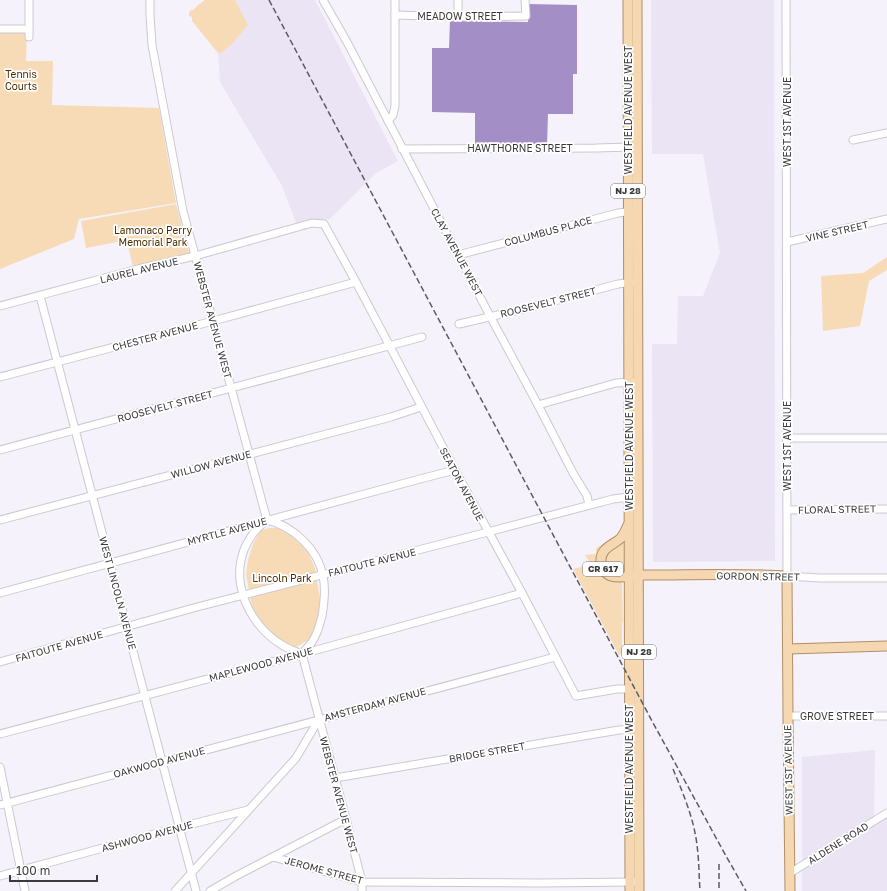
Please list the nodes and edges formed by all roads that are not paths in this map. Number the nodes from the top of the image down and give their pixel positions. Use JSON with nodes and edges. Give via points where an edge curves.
{"nodes":[{"id":1,"x":29,"y":0,"type":"edge"},
{"id":2,"x":150,"y":0,"type":"edge"},
{"id":3,"x":322,"y":0,"type":"edge"},
{"id":4,"x":327,"y":0,"type":"edge"},
{"id":5,"x":395,"y":0,"type":"edge"},
{"id":6,"x":458,"y":0,"type":"edge"},
{"id":7,"x":525,"y":0,"type":"edge"},
{"id":8,"x":628,"y":0,"type":"edge"},
{"id":9,"x":637,"y":0,"type":"edge"},
{"id":10,"x":786,"y":0,"type":"edge"},
{"id":11,"x":327,"y":8,"type":"junction"},
{"id":12,"x":395,"y":15,"type":"junction"},
{"id":13,"x":458,"y":16,"type":"junction"},
{"id":14,"x":0,"y":29,"type":"edge"},
{"id":15,"x":633,"y":83,"type":"junction"},
{"id":16,"x":388,"y":121,"type":"junction"},
{"id":17,"x":887,"y":133,"type":"edge"},
{"id":18,"x":853,"y":140,"type":"dead end"},
{"id":19,"x":633,"y":147,"type":"junction"},
{"id":20,"x":402,"y":149,"type":"junction"},
{"id":21,"x":633,"y":211,"type":"junction"},
{"id":22,"x":887,"y":219,"type":"edge"},
{"id":23,"x":324,"y":224,"type":"joint"},
{"id":24,"x":787,"y":242,"type":"junction"},
{"id":25,"x":458,"y":255,"type":"junction"},
{"id":26,"x":195,"y":256,"type":"junction"},
{"id":27,"x":356,"y":282,"type":"junction"},
{"id":28,"x":633,"y":282,"type":"junction"},
{"id":29,"x":40,"y":296,"type":"junction"},
{"id":30,"x":0,"y":306,"type":"edge"},
{"id":31,"x":490,"y":316,"type":"junction"},
{"id":32,"x":213,"y":321,"type":"junction"},
{"id":33,"x":459,"y":324,"type":"dead end"},
{"id":34,"x":422,"y":337,"type":"dead end"},
{"id":35,"x":389,"y":346,"type":"junction"},
{"id":36,"x":57,"y":362,"type":"junction"},
{"id":37,"x":0,"y":376,"type":"edge"},
{"id":38,"x":634,"y":382,"type":"junction"},
{"id":39,"x":231,"y":388,"type":"junction"},
{"id":40,"x":538,"y":405,"type":"junction"},
{"id":41,"x":421,"y":407,"type":"junction"},
{"id":42,"x":75,"y":430,"type":"junction"},
{"id":43,"x":787,"y":438,"type":"junction"},
{"id":44,"x":887,"y":438,"type":"edge"},
{"id":45,"x":0,"y":450,"type":"edge"},
{"id":46,"x":249,"y":454,"type":"junction"},
{"id":47,"x":455,"y":470,"type":"junction"},
{"id":48,"x":92,"y":496,"type":"junction"},
{"id":49,"x":629,"y":497,"type":"junction"},
{"id":50,"x":590,"y":505,"type":"junction"},
{"id":51,"x":639,"y":506,"type":"junction"},
{"id":52,"x":887,"y":509,"type":"edge"},
{"id":53,"x":787,"y":510,"type":"junction"},
{"id":54,"x":0,"y":520,"type":"edge"},
{"id":55,"x":266,"y":520,"type":"junction"},
{"id":56,"x":629,"y":522,"type":"junction"},
{"id":57,"x":488,"y":532,"type":"junction"},
{"id":58,"x":110,"y":563,"type":"junction"},
{"id":59,"x":323,"y":574,"type":"junction"},
{"id":60,"x":639,"y":575,"type":"junction"},
{"id":61,"x":629,"y":576,"type":"junction"},
{"id":62,"x":787,"y":576,"type":"junction"},
{"id":63,"x":887,"y":578,"type":"edge"},
{"id":64,"x":0,"y":593,"type":"edge"},
{"id":65,"x":522,"y":593,"type":"junction"},
{"id":66,"x":243,"y":595,"type":"junction"},
{"id":67,"x":127,"y":627,"type":"junction"},
{"id":68,"x":887,"y":646,"type":"edge"},
{"id":69,"x":788,"y":648,"type":"junction"},
{"id":70,"x":302,"y":654,"type":"junction"},
{"id":71,"x":555,"y":657,"type":"junction"},
{"id":72,"x":0,"y":662,"type":"edge"},
{"id":73,"x":629,"y":688,"type":"junction"},
{"id":74,"x":145,"y":695,"type":"junction"},
{"id":75,"x":788,"y":716,"type":"junction"},
{"id":76,"x":887,"y":716,"type":"edge"},
{"id":77,"x":319,"y":719,"type":"junction"},
{"id":78,"x":629,"y":729,"type":"junction"},
{"id":79,"x":639,"y":729,"type":"junction"},
{"id":80,"x":0,"y":734,"type":"edge"},
{"id":81,"x":162,"y":761,"type":"junction"},
{"id":82,"x":0,"y":767,"type":"edge"},
{"id":83,"x":335,"y":778,"type":"junction"},
{"id":84,"x":4,"y":804,"type":"edge"},
{"id":85,"x":248,"y":810,"type":"junction"},
{"id":86,"x":887,"y":813,"type":"edge"},
{"id":87,"x":346,"y":819,"type":"junction"},
{"id":88,"x":180,"y":827,"type":"junction"},
{"id":89,"x":273,"y":857,"type":"junction"},
{"id":90,"x":21,"y":870,"type":"junction"},
{"id":91,"x":192,"y":872,"type":"junction"},
{"id":92,"x":790,"y":873,"type":"junction"},
{"id":93,"x":0,"y":876,"type":"edge"},
{"id":94,"x":362,"y":882,"type":"junction"},
{"id":95,"x":635,"y":887,"type":"edge"},
{"id":96,"x":25,"y":891,"type":"edge"},
{"id":97,"x":174,"y":891,"type":"edge"},
{"id":98,"x":196,"y":891,"type":"edge"},
{"id":99,"x":210,"y":891,"type":"edge"},
{"id":100,"x":362,"y":891,"type":"edge"},
{"id":101,"x":790,"y":891,"type":"edge"}],
"edges":[{"from":1,"to":14,"type":"street","via":[[29,33]]},
{"from":2,"to":26,"type":"street","name":"WEBSTER AVENUE WEST","via":[[152,45],[183,210]]},
{"from":3,"to":11,"type":"street","name":"CLAY AVENUE WEST"},
{"from":4,"to":11,"type":"street"},
{"from":5,"to":12,"type":"street"},
{"from":6,"to":13,"type":"street"},
{"from":7,"to":13,"type":"street","name":"MEADOW STREET","via":[[526,16]]},
{"from":8,"to":15,"type":"main road","name":"WESTFIELD AVENUE WEST","number":"NJ 28"},
{"from":9,"to":15,"type":"main road","name":"WESTFIELD AVENUE WEST","number":"NJ 28"},
{"from":10,"to":24,"type":"street","name":"WEST 1ST AVENUE"},
{"from":11,"to":16,"type":"street","name":"CLAY AVENUE WEST"},
{"from":12,"to":13,"type":"street","name":"MEADOW STREET"},
{"from":12,"to":16,"type":"street","via":[[395,106]]},
{"from":15,"to":19,"type":"main road","name":"WESTFIELD AVENUE WEST","number":"NJ 28"},
{"from":16,"to":20,"type":"street","name":"CLAY AVENUE WEST"},
{"from":17,"to":18,"type":"street"},
{"from":19,"to":20,"type":"street","name":"HAWTHORNE STREET"},
{"from":19,"to":21,"type":"main road","name":"WESTFIELD AVENUE WEST","number":"NJ 28"},
{"from":20,"to":25,"type":"street","name":"CLAY AVENUE WEST"},
{"from":21,"to":25,"type":"street","name":"COLUMBUS PLACE"},
{"from":21,"to":28,"type":"main road","name":"WESTFIELD AVENUE WEST","number":"NJ 28"},
{"from":22,"to":24,"type":"street","name":"VINE STREET"},
{"from":23,"to":26,"type":"street","name":"LAUREL AVENUE","via":[[312,223]]},
{"from":23,"to":27,"type":"street","name":"SEATON AVENUE"},
{"from":24,"to":43,"type":"street","name":"WEST 1ST AVENUE"},
{"from":25,"to":31,"type":"street","name":"CLAY AVENUE WEST"},
{"from":26,"to":29,"type":"street","name":"LAUREL AVENUE"},
{"from":26,"to":32,"type":"street","name":"WEBSTER AVENUE WEST"},
{"from":27,"to":32,"type":"street","name":"CHESTER AVENUE"},
{"from":27,"to":35,"type":"street","name":"SEATON AVENUE"},
{"from":28,"to":31,"type":"street","name":"ROOSEVELT STREET"},
{"from":28,"to":38,"type":"main road","name":"WESTFIELD AVENUE WEST","number":"NJ 28"},
{"from":29,"to":30,"type":"street","name":"LAUREL AVENUE"},
{"from":29,"to":36,"type":"street","name":"WEST LINCOLN AVENUE"},
{"from":31,"to":33,"type":"street","name":"ROOSEVELT STREET"},
{"from":31,"to":40,"type":"street","name":"CLAY AVENUE WEST"},
{"from":32,"to":36,"type":"street","name":"CHESTER AVENUE"},
{"from":32,"to":39,"type":"street","name":"WEBSTER AVENUE WEST"},
{"from":34,"to":35,"type":"street","name":"ROOSEVELT STREET"},
{"from":35,"to":39,"type":"street","name":"ROOSEVELT STREET"},
{"from":35,"to":41,"type":"street","name":"SEATON AVENUE"},
{"from":36,"to":37,"type":"street","name":"CHESTER AVENUE"},
{"from":36,"to":42,"type":"street","name":"WEST LINCOLN AVENUE"},
{"from":38,"to":40,"type":"street","via":[[616,383]]},
{"from":38,"to":49,"type":"main road","name":"WESTFIELD AVENUE WEST","number":"NJ 28"},
{"from":38,"to":51,"type":"main road","name":"WESTFIELD AVENUE WEST","number":"NJ 28"},
{"from":39,"to":42,"type":"street","name":"ROOSEVELT STREET"},
{"from":39,"to":46,"type":"street","name":"WEBSTER AVENUE WEST"},
{"from":40,"to":50,"type":"street","name":"CLAY AVENUE WEST"},
{"from":41,"to":46,"type":"street","name":"WILLOW AVENUE"},
{"from":41,"to":47,"type":"street","name":"SEATON AVENUE"},
{"from":42,"to":45,"type":"street","name":"ROOSEVELT STREET"},
{"from":42,"to":48,"type":"street","name":"WEST LINCOLN AVENUE"},
{"from":43,"to":44,"type":"street"},
{"from":43,"to":53,"type":"street","name":"WEST 1ST AVENUE"},
{"from":46,"to":48,"type":"street","name":"WILLOW AVENUE"},
{"from":46,"to":55,"type":"street","name":"WEBSTER AVENUE WEST"},
{"from":47,"to":55,"type":"street","name":"MYRTLE AVENUE"},
{"from":47,"to":57,"type":"street","name":"SEATON AVENUE"},
{"from":48,"to":54,"type":"street","name":"WILLOW AVENUE"},
{"from":48,"to":58,"type":"street","name":"WEST LINCOLN AVENUE"},
{"from":49,"to":50,"type":"street","name":"FAITOUTE AVENUE"},
{"from":49,"to":51,"type":"street"},
{"from":49,"to":56,"type":"main road","name":"WESTFIELD AVENUE WEST","number":"NJ 28"},
{"from":50,"to":57,"type":"street","name":"FAITOUTE AVENUE"},
{"from":51,"to":60,"type":"main road","name":"WESTFIELD AVENUE WEST","number":"NJ 28"},
{"from":52,"to":53,"type":"street","name":"FLORAL STREET"},
{"from":53,"to":62,"type":"street","name":"WEST 1ST AVENUE"},
{"from":55,"to":58,"type":"street","name":"MYRTLE AVENUE"},
{"from":55,"to":59,"type":"street","via":[[275,522],[303,540],[313,553]]},
{"from":55,"to":66,"type":"street","via":[[244,547],[239,567]]},
{"from":56,"to":61,"type":"main road","name":"WESTFIELD AVENUE WEST","number":"NJ 28"},
{"from":56,"to":61,"type":"main road","number":"CR 617","via":[[621,538],[603,551],[601,562],[601,566],[610,576]]},
{"from":57,"to":59,"type":"street","name":"FAITOUTE AVENUE"},
{"from":57,"to":65,"type":"street","name":"SEATON AVENUE"},
{"from":58,"to":64,"type":"street","name":"MYRTLE AVENUE"},
{"from":58,"to":67,"type":"street","name":"WEST LINCOLN AVENUE"},
{"from":59,"to":66,"type":"street","name":"FAITOUTE AVENUE"},
{"from":59,"to":70,"type":"street","via":[[321,620],[313,642]]},
{"from":60,"to":61,"type":"main road","name":"GORDON STREET","number":"CR 617"},
{"from":60,"to":62,"type":"main road","name":"GORDON STREET","number":"CR 617"},
{"from":60,"to":79,"type":"main road","name":"WESTFIELD AVENUE WEST","number":"NJ 28"},
{"from":61,"to":73,"type":"main road","name":"WESTFIELD AVENUE WEST","number":"NJ 28"},
{"from":62,"to":63,"type":"street","name":"GORDON STREET"},
{"from":62,"to":69,"type":"main road","name":"WEST 1ST AVENUE"},
{"from":65,"to":70,"type":"street","name":"MAPLEWOOD AVENUE"},
{"from":65,"to":71,"type":"street","name":"SEATON AVENUE"},
{"from":66,"to":67,"type":"street","name":"FAITOUTE AVENUE"},
{"from":66,"to":70,"type":"street","via":[[255,620],[268,634],[282,646]]},
{"from":67,"to":72,"type":"street","name":"FAITOUTE AVENUE"},
{"from":67,"to":74,"type":"street","name":"WEST LINCOLN AVENUE"},
{"from":68,"to":69,"type":"main road"},
{"from":69,"to":75,"type":"main road","name":"WEST 1ST AVENUE"},
{"from":70,"to":74,"type":"street","name":"MAPLEWOOD AVENUE"},
{"from":70,"to":77,"type":"street","name":"WEBSTER AVENUE WEST"},
{"from":71,"to":73,"type":"street","name":"SEATON AVENUE","via":[[576,696]]},
{"from":71,"to":77,"type":"street","name":"AMSTERDAM AVENUE"},
{"from":73,"to":78,"type":"main road","name":"WESTFIELD AVENUE WEST","number":"NJ 28"},
{"from":74,"to":80,"type":"street","name":"MAPLEWOOD AVENUE"},
{"from":74,"to":81,"type":"street","name":"WEST LINCOLN AVENUE"},
{"from":75,"to":76,"type":"street","name":"GROVE STREET"},
{"from":75,"to":92,"type":"main road","name":"WEST 1ST AVENUE"},
{"from":77,"to":81,"type":"street","name":"OAKWOOD AVENUE"},
{"from":77,"to":83,"type":"street","name":"WEBSTER AVENUE WEST"},
{"from":77,"to":85,"type":"street","name":"AMSTERDAM AVENUE","via":[[296,758]]},
{"from":78,"to":79,"type":"street","name":"BRIDGE STREET"},
{"from":78,"to":83,"type":"street","name":"BRIDGE STREET"},
{"from":78,"to":95,"type":"main road","name":"WESTFIELD AVENUE WEST","number":"NJ 28"},
{"from":79,"to":95,"type":"main road","name":"WESTFIELD AVENUE WEST","number":"NJ 28"},
{"from":81,"to":84,"type":"street","name":"OAKWOOD AVENUE"},
{"from":81,"to":88,"type":"street","name":"WEST LINCOLN AVENUE"},
{"from":82,"to":84,"type":"street"},
{"from":83,"to":87,"type":"street","name":"WEBSTER AVENUE WEST"},
{"from":84,"to":90,"type":"street"},
{"from":85,"to":88,"type":"street","name":"ASHWOOD AVENUE"},
{"from":85,"to":91,"type":"street","name":"AMSTERDAM AVENUE"},
{"from":86,"to":92,"type":"street","name":"ALDENE ROAD"},
{"from":87,"to":89,"type":"street"},
{"from":87,"to":94,"type":"street","name":"WEBSTER AVENUE WEST"},
{"from":88,"to":90,"type":"street","name":"ASHWOOD AVENUE"},
{"from":88,"to":91,"type":"street","name":"WEST LINCOLN AVENUE"},
{"from":89,"to":94,"type":"street","name":"JEROME STREET"},
{"from":89,"to":99,"type":"street"},
{"from":90,"to":93,"type":"street","name":"ASHWOOD AVENUE"},
{"from":90,"to":96,"type":"street"},
{"from":91,"to":97,"type":"street","name":"AMSTERDAM AVENUE"},
{"from":91,"to":98,"type":"street","name":"WEST LINCOLN AVENUE"},
{"from":92,"to":101,"type":"main road","name":"WEST 1ST AVENUE"},
{"from":94,"to":95,"type":"street","name":"JEROME STREET","via":[[539,883]]},
{"from":94,"to":100,"type":"street","name":"WEBSTER AVENUE WEST"}]}
